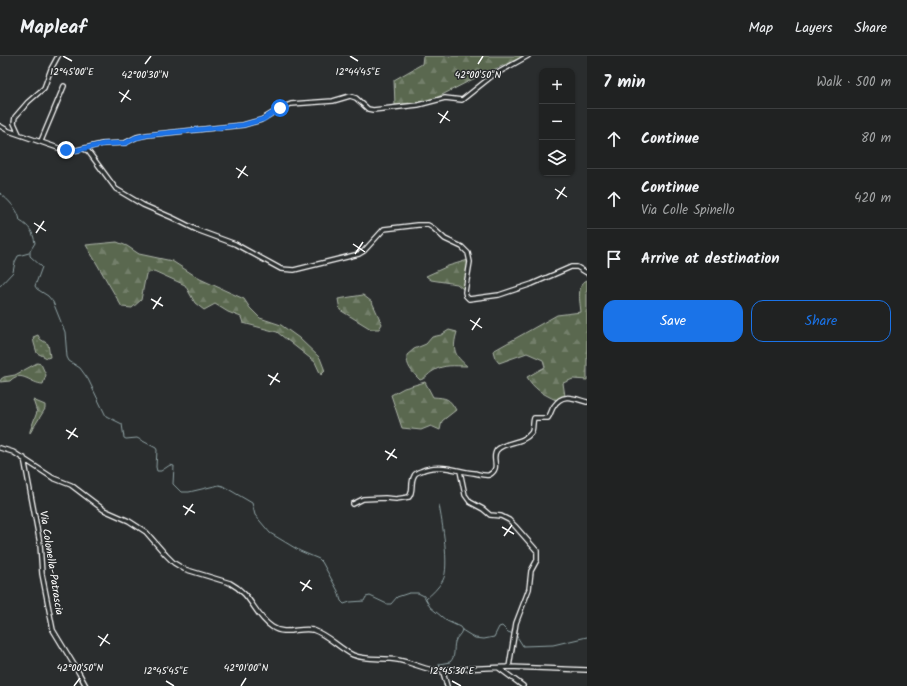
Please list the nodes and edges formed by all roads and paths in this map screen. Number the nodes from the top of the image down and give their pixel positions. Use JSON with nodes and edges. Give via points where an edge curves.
{"nodes":[{"id":1,"x":58,"y":56,"type":"edge"},
{"id":2,"x":528,"y":56,"type":"edge"},
{"id":3,"x":64,"y":86,"type":"dead end"},
{"id":4,"x":0,"y":126,"type":"edge"},
{"id":5,"x":19,"y":134,"type":"junction"},
{"id":6,"x":41,"y":141,"type":"junction"},
{"id":7,"x":84,"y":149,"type":"junction"},
{"id":8,"x":587,"y":273,"type":"edge"},
{"id":9,"x":587,"y":402,"type":"edge"},
{"id":10,"x":0,"y":448,"type":"edge"},
{"id":11,"x":24,"y":458,"type":"junction"},
{"id":12,"x":460,"y":471,"type":"junction"},
{"id":13,"x":353,"y":504,"type":"dead end"},
{"id":14,"x":509,"y":667,"type":"junction"},
{"id":15,"x":499,"y":668,"type":"junction"},
{"id":16,"x":442,"y":670,"type":"junction"},
{"id":17,"x":587,"y":670,"type":"edge"},
{"id":18,"x":86,"y":686,"type":"edge"},
{"id":19,"x":448,"y":686,"type":"edge"},
{"id":20,"x":523,"y":686,"type":"edge"}],
"edges":[{"from":1,"to":5,"type":"street","via":[[44,88],[15,117],[14,123]]},
{"from":2,"to":7,"type":"street","via":[[492,76],[462,100],[447,98],[418,105],[372,110],[350,96],[332,101],[291,104],[264,119],[236,126],[145,135],[126,143],[104,144]]},
{"from":3,"to":6,"type":"street"},
{"from":4,"to":5,"type":"street"},
{"from":5,"to":6,"type":"street"},
{"from":6,"to":7,"type":"street","via":[[69,151]]},
{"from":7,"to":8,"type":"street","via":[[116,188],[135,201],[236,245],[283,269],[294,270],[354,256],[363,252],[384,229],[423,225],[432,227],[467,252],[470,265],[465,291],[468,299],[500,295],[571,267],[577,267]]},
{"from":9,"to":12,"type":"street","via":[[573,397],[563,398],[556,403],[548,418],[534,418],[531,434],[495,452],[496,467],[491,474],[486,476]]},
{"from":10,"to":11,"type":"street"},
{"from":11,"to":16,"type":"street","via":[[53,478],[79,490],[104,510],[130,520],[143,529],[174,563],[184,569],[237,586],[245,592],[265,621],[274,629],[285,632],[304,629],[314,631],[357,656],[399,660],[425,669]]},
{"from":11,"to":18,"type":"street","name":"Via Colonella-Patrascia","via":[[51,624]]},
{"from":12,"to":13,"type":"street","via":[[428,468],[414,476],[409,497],[363,499]]},
{"from":12,"to":14,"type":"street","via":[[465,495],[470,502],[490,515],[508,520],[537,551],[537,560],[531,571],[528,589],[516,623]]},
{"from":14,"to":15,"type":"street"},
{"from":14,"to":17,"type":"street"},
{"from":15,"to":16,"type":"street"},
{"from":15,"to":20,"type":"street"},
{"from":16,"to":19,"type":"street"}]}
